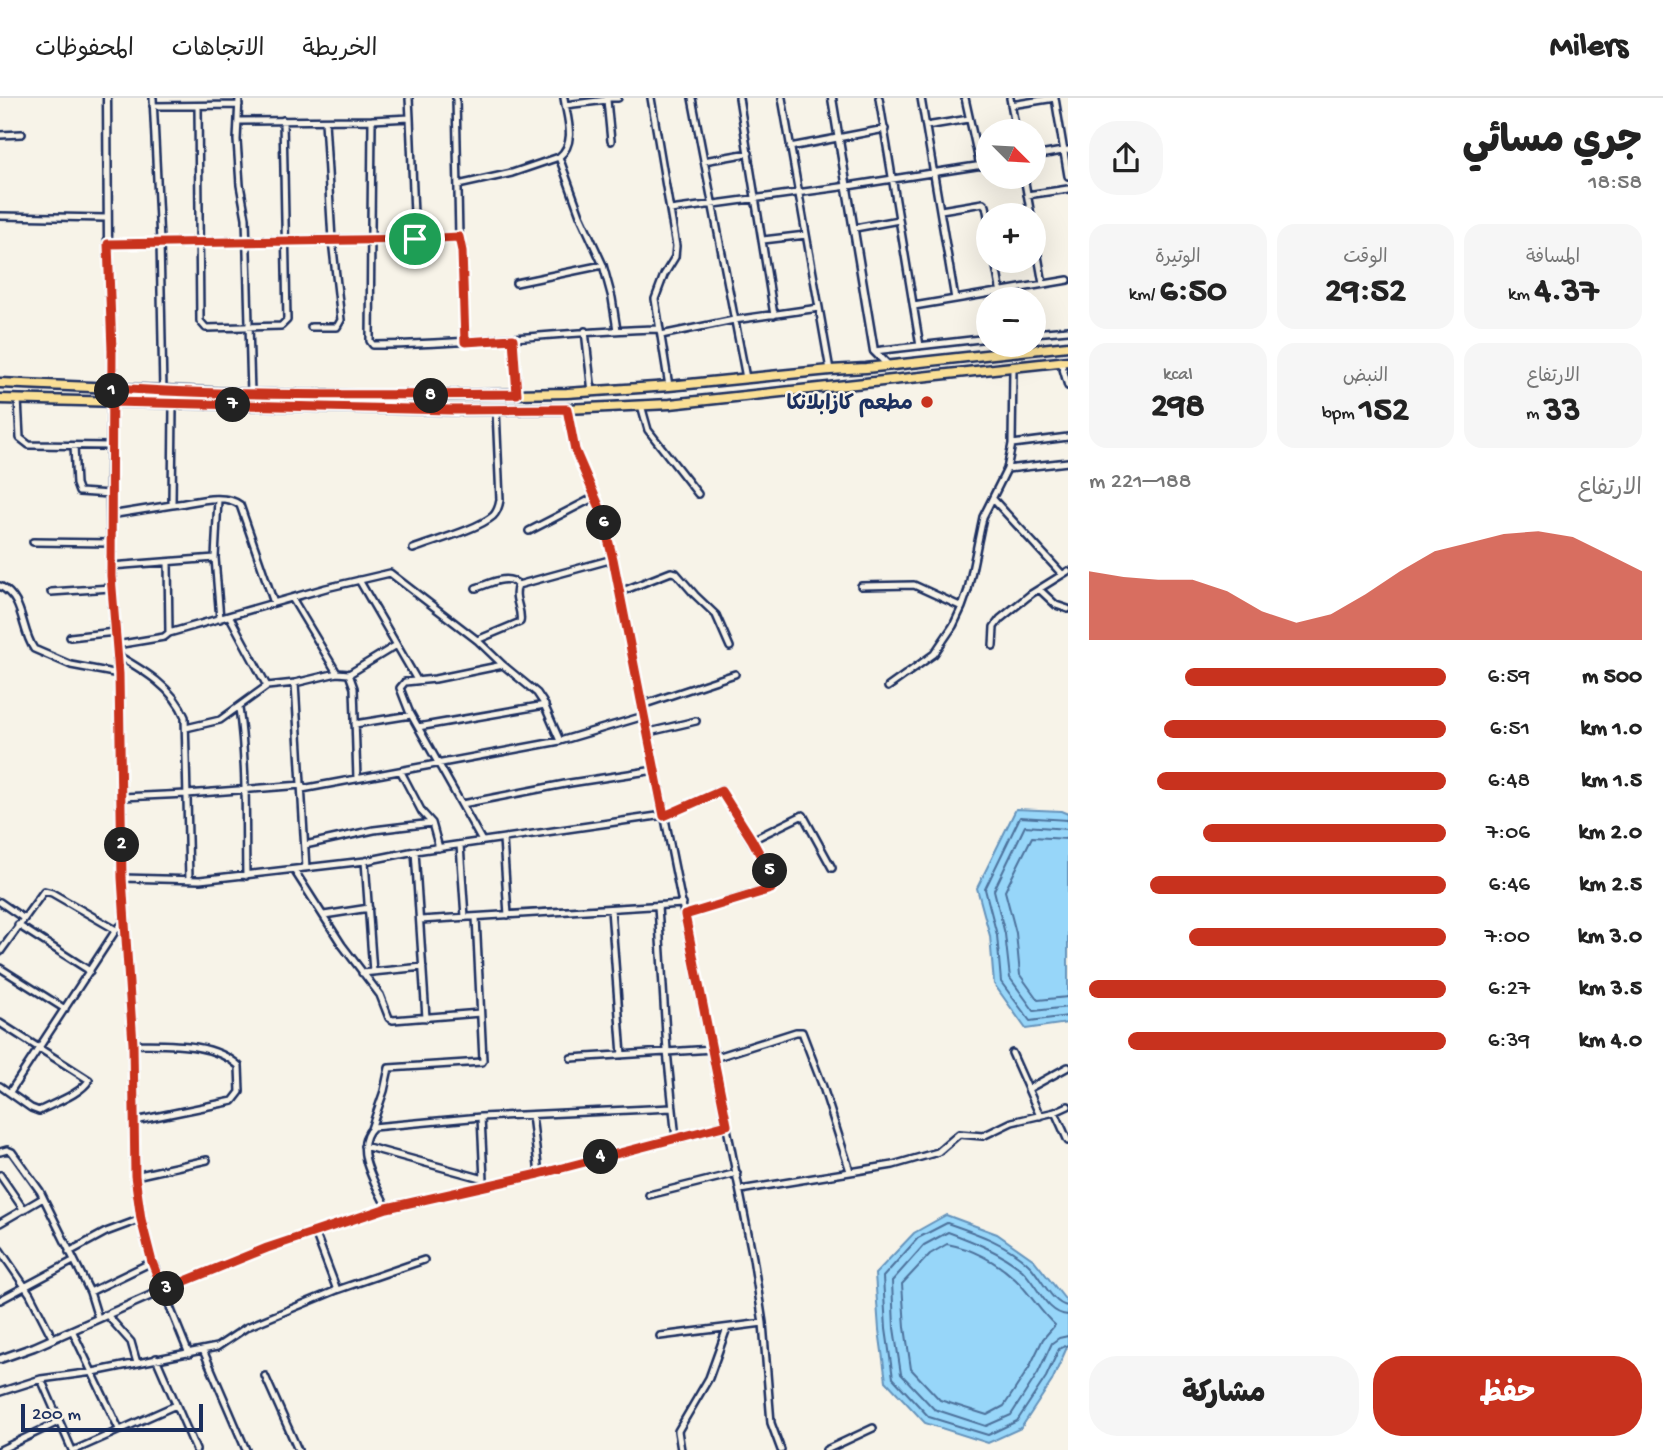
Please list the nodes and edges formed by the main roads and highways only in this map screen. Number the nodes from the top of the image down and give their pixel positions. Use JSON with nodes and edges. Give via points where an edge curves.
{"nodes":[{"id":1,"x":1068,"y":346,"type":"edge"},
{"id":2,"x":1064,"y":361,"type":"edge"},
{"id":3,"x":0,"y":383,"type":"edge"},
{"id":4,"x":0,"y":398,"type":"edge"}],
"edges":[{"from":1,"to":3,"type":"main road","via":[[592,392],[251,394]]},
{"from":2,"to":4,"type":"main road","via":[[567,409]]}]}
